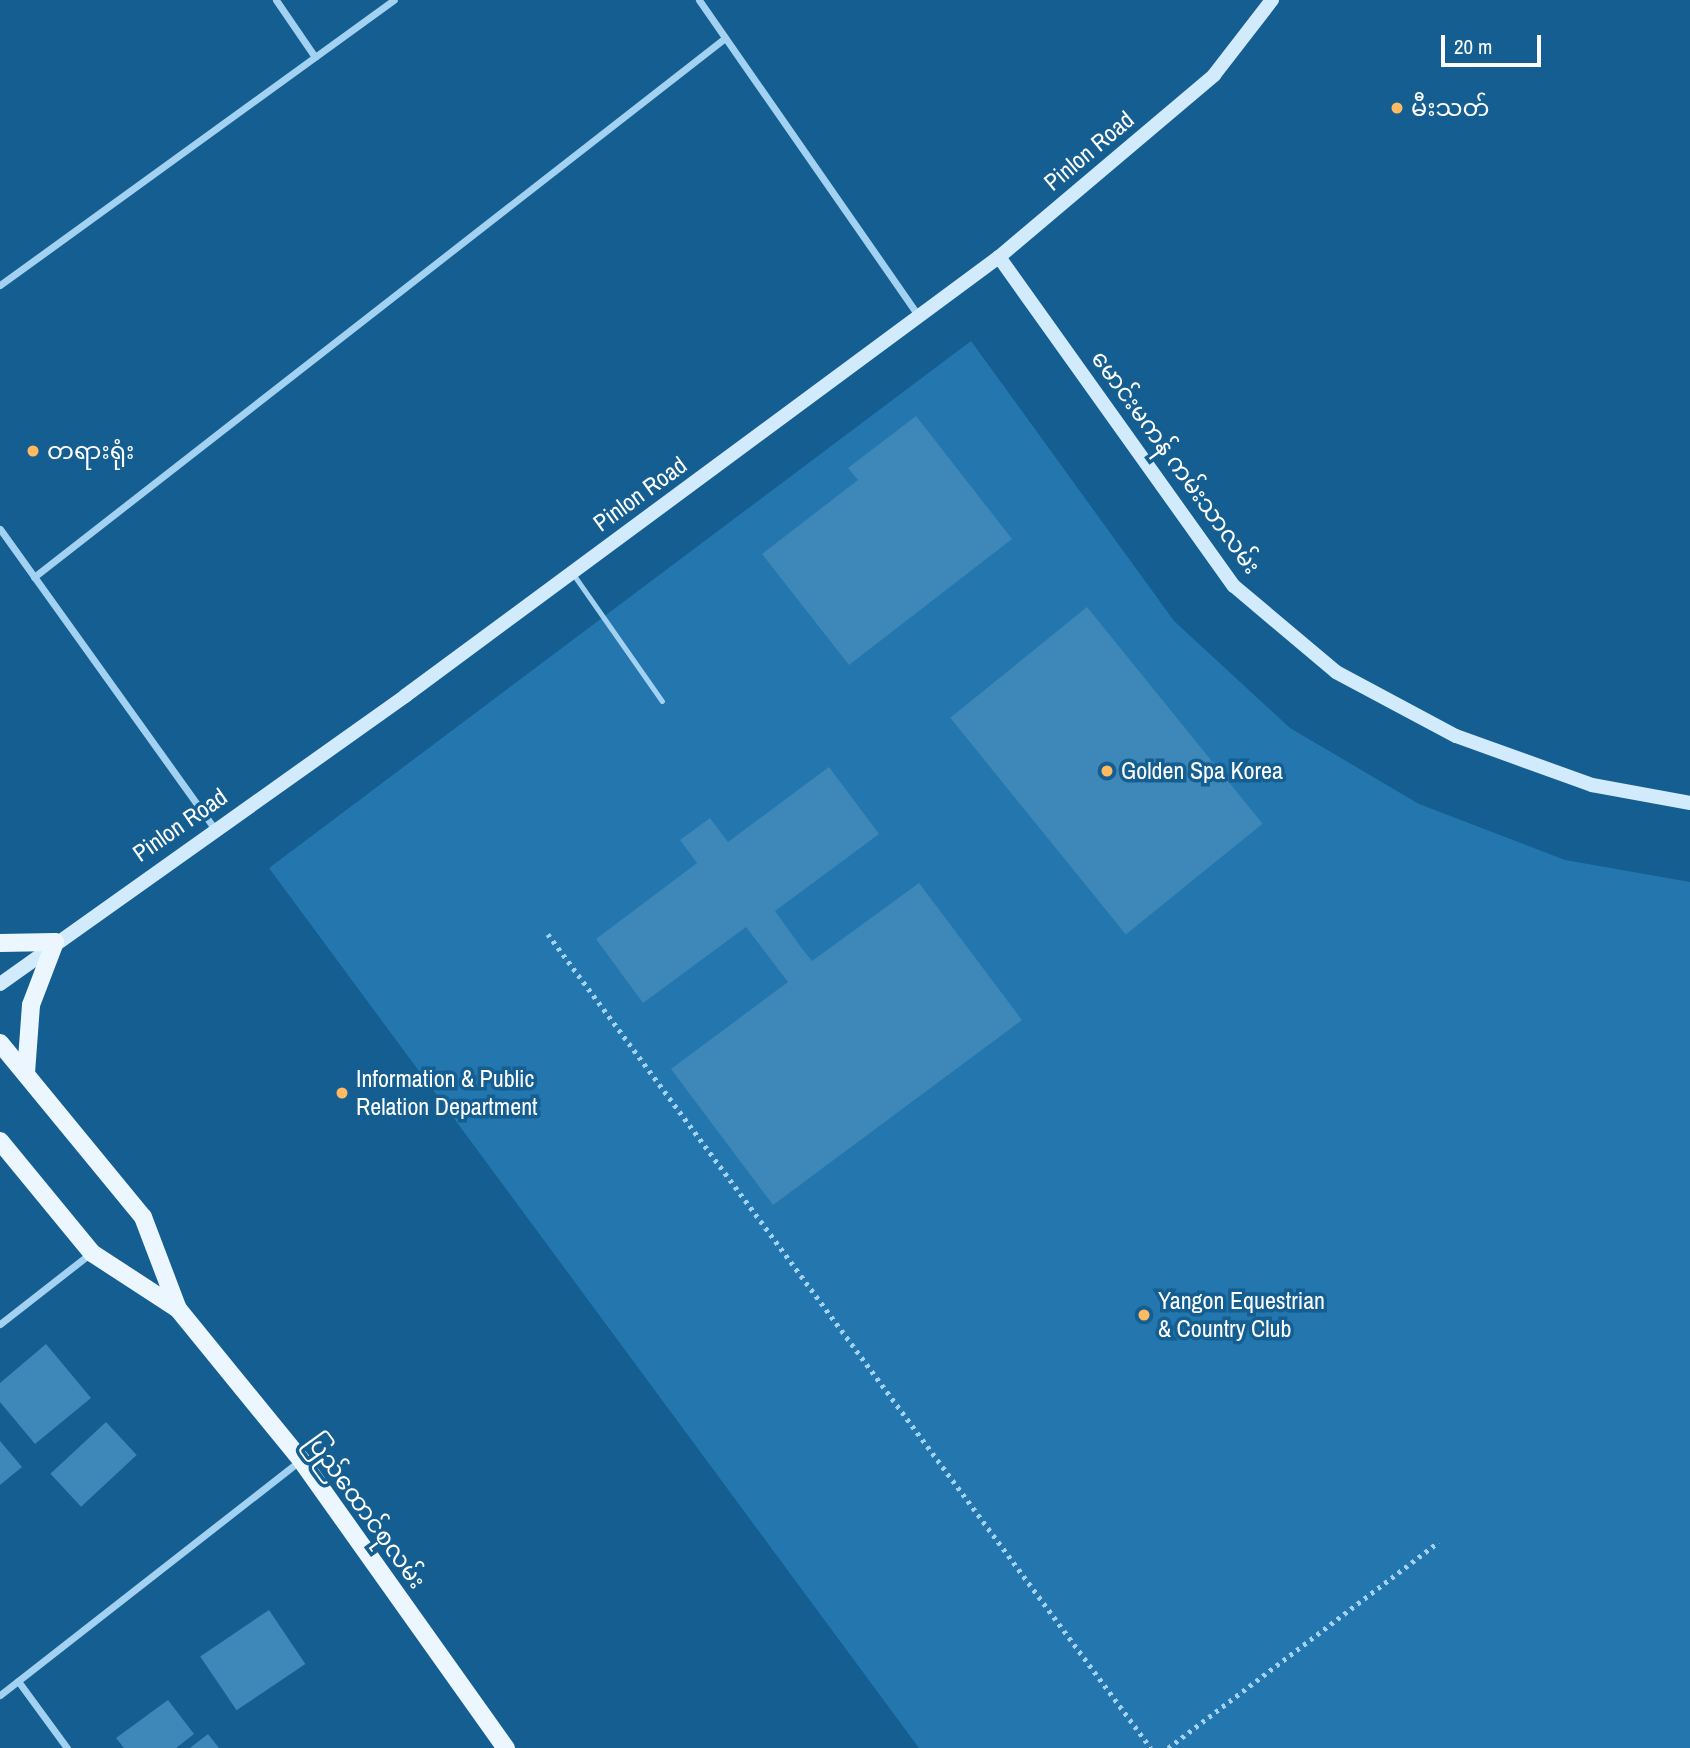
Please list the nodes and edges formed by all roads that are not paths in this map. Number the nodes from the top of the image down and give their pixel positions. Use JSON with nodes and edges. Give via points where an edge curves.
{"nodes":[{"id":1,"x":276,"y":0,"type":"edge"},
{"id":2,"x":394,"y":0,"type":"edge"},
{"id":3,"x":699,"y":0,"type":"edge"},
{"id":4,"x":1272,"y":0,"type":"edge"},
{"id":5,"x":725,"y":38,"type":"junction"},
{"id":6,"x":316,"y":57,"type":"junction"},
{"id":7,"x":999,"y":257,"type":"junction"},
{"id":8,"x":0,"y":285,"type":"edge"},
{"id":9,"x":919,"y":316,"type":"junction"},
{"id":10,"x":0,"y":529,"type":"edge"},
{"id":11,"x":572,"y":573,"type":"junction"},
{"id":12,"x":34,"y":577,"type":"junction"},
{"id":13,"x":662,"y":701,"type":"dead end"},
{"id":14,"x":1690,"y":803,"type":"edge"},
{"id":15,"x":214,"y":828,"type":"junction"},
{"id":16,"x":55,"y":942,"type":"junction"},
{"id":17,"x":0,"y":943,"type":"edge"},
{"id":18,"x":0,"y":984,"type":"edge"},
{"id":19,"x":0,"y":1043,"type":"edge"},
{"id":20,"x":26,"y":1073,"type":"junction"},
{"id":21,"x":0,"y":1140,"type":"edge"},
{"id":22,"x":92,"y":1253,"type":"junction"},
{"id":23,"x":178,"y":1308,"type":"junction"},
{"id":24,"x":0,"y":1324,"type":"edge"},
{"id":25,"x":301,"y":1460,"type":"junction"},
{"id":26,"x":18,"y":1681,"type":"junction"},
{"id":27,"x":0,"y":1695,"type":"edge"},
{"id":28,"x":67,"y":1748,"type":"edge"},
{"id":29,"x":506,"y":1748,"type":"edge"}],
"edges":[{"from":1,"to":6,"type":"street"},
{"from":2,"to":6,"type":"street"},
{"from":3,"to":5,"type":"street"},
{"from":4,"to":7,"type":"main road","name":"Pinlon Road","via":[[1214,75]]},
{"from":5,"to":9,"type":"street"},
{"from":5,"to":12,"type":"street"},
{"from":6,"to":8,"type":"street"},
{"from":7,"to":9,"type":"main road","name":"Pinlon Road"},
{"from":7,"to":14,"type":"main road","name":"မောင်းမကန် ကမ်းသာလမ်း","via":[[1234,586],[1336,672],[1456,736],[1592,785]]},
{"from":9,"to":11,"type":"main road","name":"Pinlon Road"},
{"from":10,"to":12,"type":"street"},
{"from":11,"to":13,"type":"lane"},
{"from":11,"to":15,"type":"main road","name":"Pinlon Road"},
{"from":12,"to":15,"type":"street"},
{"from":15,"to":16,"type":"main road","name":"Pinlon Road"},
{"from":16,"to":17,"type":"main road"},
{"from":16,"to":18,"type":"main road","name":"Pinlon Road"},
{"from":16,"to":20,"type":"main road","via":[[32,1005]]},
{"from":19,"to":20,"type":"main road","name":"ပြည်ထောင်စုလမ်း"},
{"from":20,"to":23,"type":"main road","name":"ပြည်ထောင်စုလမ်း","via":[[143,1217]]},
{"from":21,"to":22,"type":"main road","name":"ပြည်ထောင်စုလမ်း"},
{"from":22,"to":23,"type":"main road","name":"ပြည်ထောင်စုလမ်း"},
{"from":22,"to":24,"type":"street"},
{"from":23,"to":25,"type":"main road","name":"ပြည်ထောင်စုလမ်း"},
{"from":25,"to":26,"type":"street"},
{"from":25,"to":29,"type":"main road","name":"ပြည်ထောင်စုလမ်း"},
{"from":26,"to":27,"type":"street"},
{"from":26,"to":28,"type":"street"}]}
